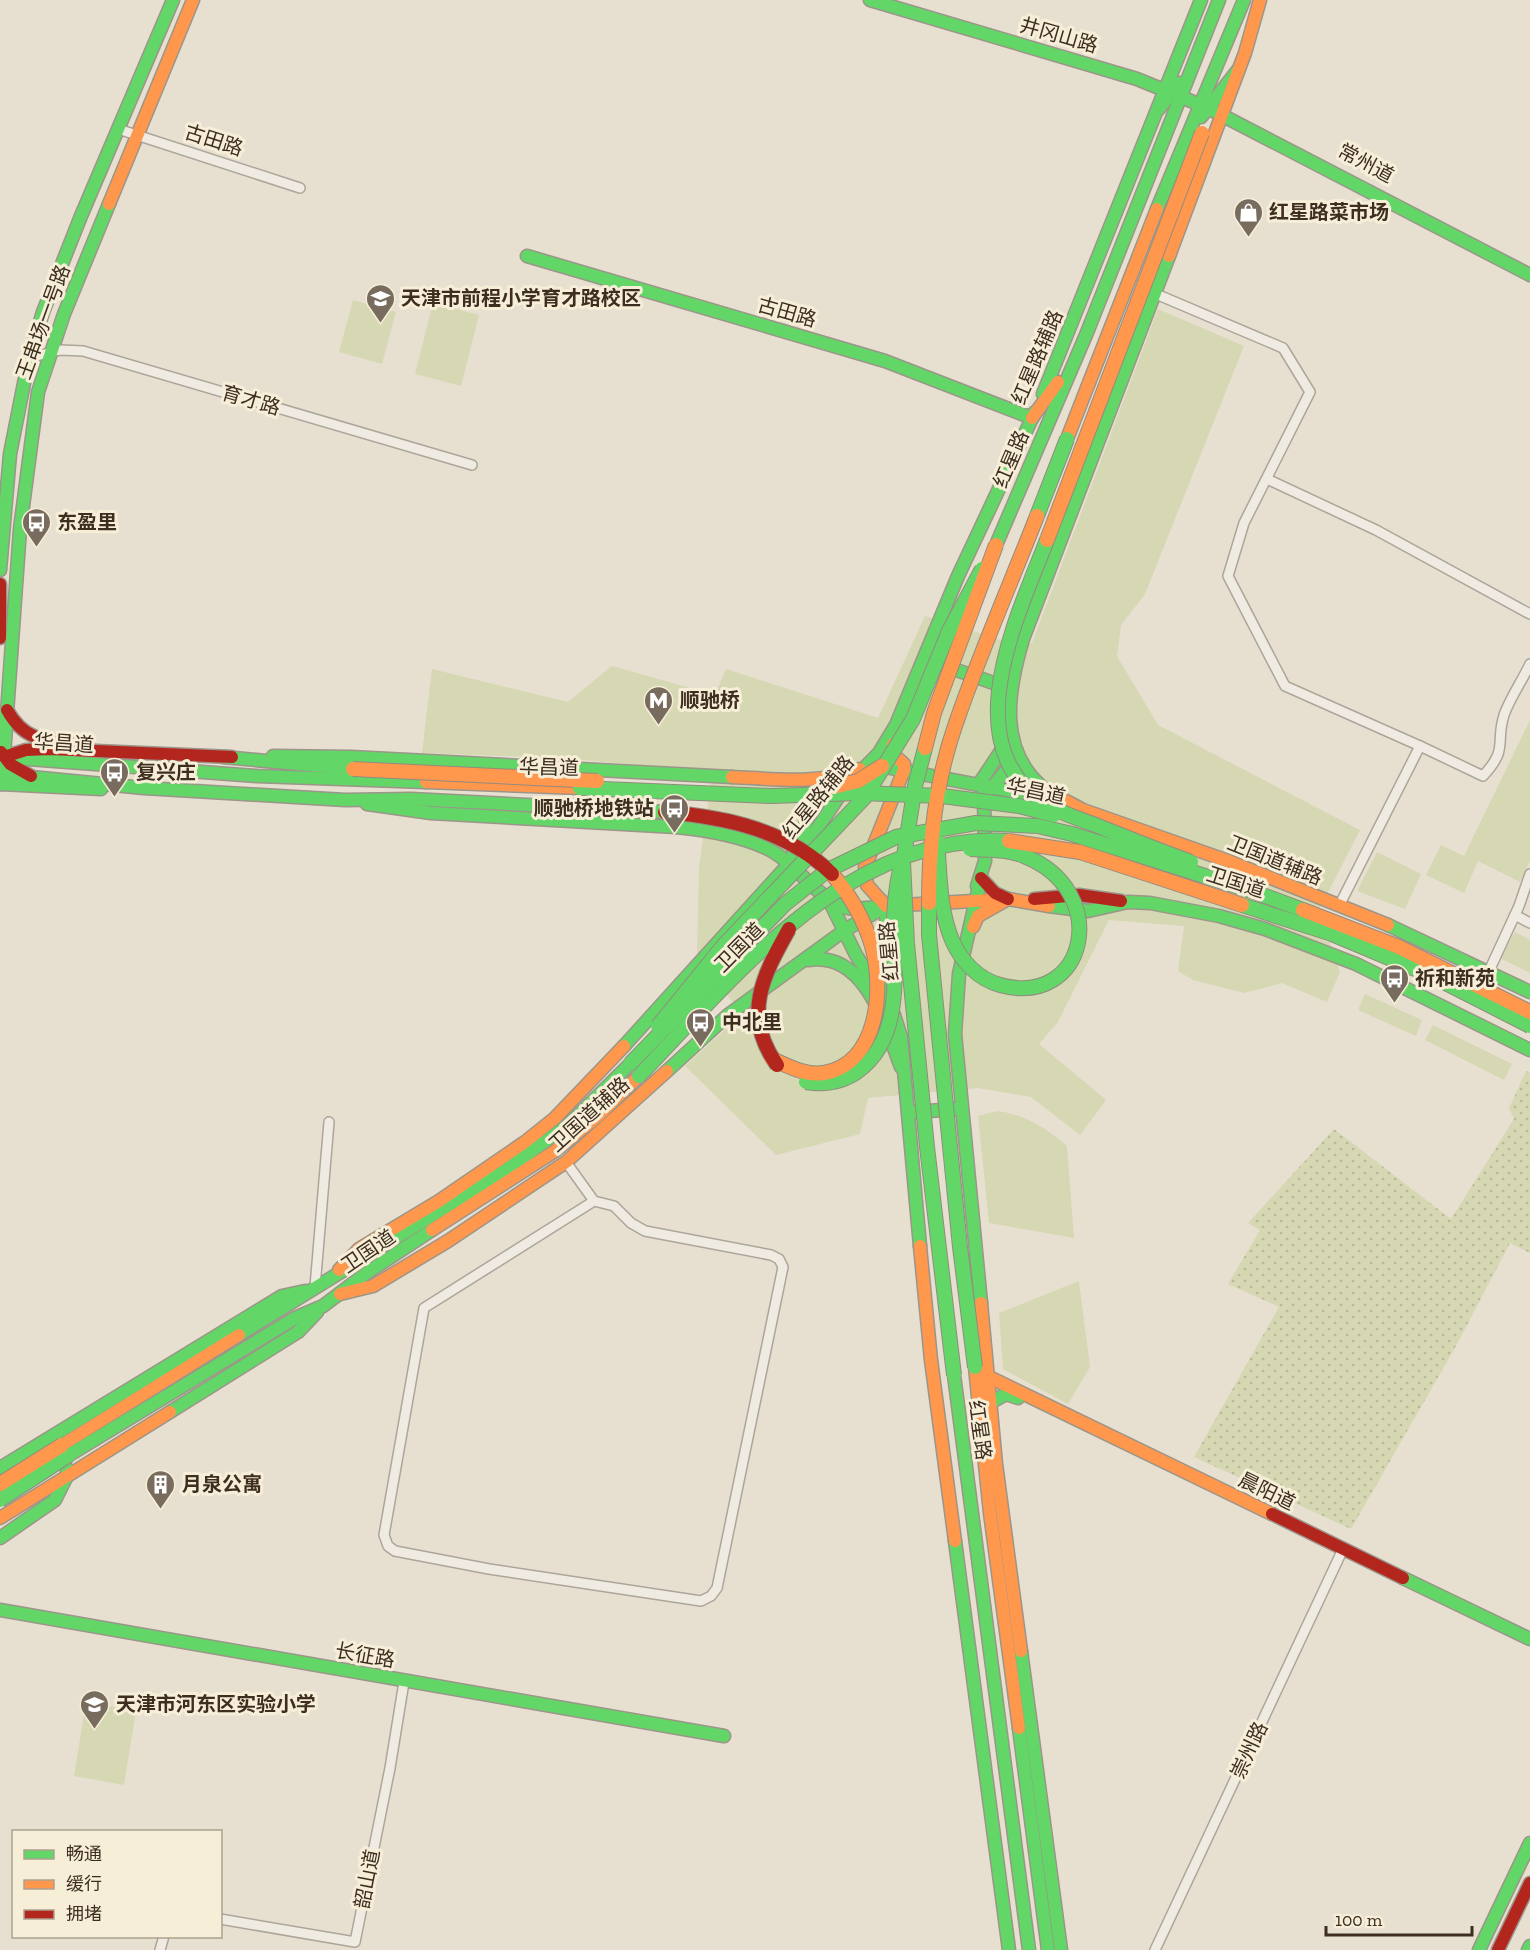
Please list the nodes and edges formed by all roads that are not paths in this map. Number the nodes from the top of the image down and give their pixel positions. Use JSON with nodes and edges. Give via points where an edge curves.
{"nodes":[{"id":1,"x":173,"y":0,"type":"edge"},
{"id":2,"x":193,"y":0,"type":"edge"},
{"id":3,"x":870,"y":0,"type":"edge"},
{"id":4,"x":885,"y":0,"type":"edge"},
{"id":5,"x":1201,"y":0,"type":"edge"},
{"id":6,"x":1219,"y":0,"type":"edge"},
{"id":7,"x":1244,"y":0,"type":"edge"},
{"id":8,"x":1260,"y":0,"type":"edge"},
{"id":9,"x":1173,"y":91,"type":"junction"},
{"id":10,"x":1212,"y":106,"type":"junction"},
{"id":11,"x":118,"y":129,"type":"junction"},
{"id":12,"x":1195,"y":132,"type":"junction"},
{"id":13,"x":137,"y":136,"type":"junction"},
{"id":14,"x":300,"y":188,"type":"dead end"},
{"id":15,"x":526,"y":256,"type":"dead end"},
{"id":16,"x":1530,"y":273,"type":"edge"},
{"id":17,"x":1156,"y":294,"type":"junction"},
{"id":18,"x":50,"y":353,"type":"junction"},
{"id":19,"x":29,"y":358,"type":"junction"},
{"id":20,"x":1075,"y":360,"type":"junction"},
{"id":21,"x":1032,"y":418,"type":"junction"},
{"id":22,"x":472,"y":465,"type":"dead end"},
{"id":23,"x":1266,"y":479,"type":"junction"},
{"id":24,"x":996,"y":545,"type":"junction"},
{"id":25,"x":0,"y":570,"type":"edge"},
{"id":26,"x":0,"y":584,"type":"edge"},
{"id":27,"x":1530,"y":614,"type":"edge"},
{"id":28,"x":0,"y":638,"type":"edge"},
{"id":29,"x":924,"y":659,"type":"junction"},
{"id":30,"x":1530,"y":664,"type":"edge"},
{"id":31,"x":1010,"y":688,"type":"junction"},
{"id":32,"x":7,"y":709,"type":"junction"},
{"id":33,"x":896,"y":725,"type":"junction"},
{"id":34,"x":0,"y":733,"type":"edge"},
{"id":35,"x":1012,"y":736,"type":"junction"},
{"id":36,"x":1420,"y":746,"type":"junction"},
{"id":37,"x":119,"y":750,"type":"junction"},
{"id":38,"x":1017,"y":754,"type":"junction"},
{"id":39,"x":1,"y":755,"type":"edge"},
{"id":40,"x":223,"y":757,"type":"junction"},
{"id":41,"x":890,"y":758,"type":"junction"},
{"id":42,"x":870,"y":764,"type":"junction"},
{"id":43,"x":904,"y":770,"type":"junction"},
{"id":44,"x":32,"y":777,"type":"junction"},
{"id":45,"x":1,"y":779,"type":"edge"},
{"id":46,"x":824,"y":779,"type":"junction"},
{"id":47,"x":144,"y":788,"type":"junction"},
{"id":48,"x":986,"y":789,"type":"junction"},
{"id":49,"x":345,"y":800,"type":"junction"},
{"id":50,"x":1063,"y":801,"type":"junction"},
{"id":51,"x":934,"y":820,"type":"junction"},
{"id":52,"x":1090,"y":823,"type":"junction"},
{"id":53,"x":1180,"y":843,"type":"junction"},
{"id":54,"x":944,"y":847,"type":"junction"},
{"id":55,"x":789,"y":862,"type":"junction"},
{"id":56,"x":903,"y":862,"type":"junction"},
{"id":57,"x":1530,"y":874,"type":"edge"},
{"id":58,"x":981,"y":878,"type":"junction"},
{"id":59,"x":1252,"y":891,"type":"junction"},
{"id":60,"x":828,"y":898,"type":"junction"},
{"id":61,"x":1008,"y":899,"type":"junction"},
{"id":62,"x":976,"y":901,"type":"junction"},
{"id":63,"x":962,"y":902,"type":"junction"},
{"id":64,"x":1170,"y":905,"type":"junction"},
{"id":65,"x":886,"y":906,"type":"junction"},
{"id":66,"x":1339,"y":906,"type":"junction"},
{"id":67,"x":1515,"y":915,"type":"junction"},
{"id":68,"x":795,"y":920,"type":"junction"},
{"id":69,"x":1380,"y":922,"type":"junction"},
{"id":70,"x":1530,"y":922,"type":"edge"},
{"id":71,"x":845,"y":930,"type":"junction"},
{"id":72,"x":969,"y":934,"type":"junction"},
{"id":73,"x":804,"y":961,"type":"junction"},
{"id":74,"x":860,"y":968,"type":"junction"},
{"id":75,"x":1362,"y":968,"type":"junction"},
{"id":76,"x":1489,"y":971,"type":"junction"},
{"id":77,"x":688,"y":974,"type":"junction"},
{"id":78,"x":1530,"y":992,"type":"edge"},
{"id":79,"x":888,"y":1006,"type":"junction"},
{"id":80,"x":1530,"y":1012,"type":"edge"},
{"id":81,"x":728,"y":1014,"type":"junction"},
{"id":82,"x":1530,"y":1026,"type":"edge"},
{"id":83,"x":1530,"y":1050,"type":"edge"},
{"id":84,"x":772,"y":1059,"type":"junction"},
{"id":85,"x":630,"y":1064,"type":"junction"},
{"id":86,"x":903,"y":1074,"type":"junction"},
{"id":87,"x":962,"y":1109,"type":"junction"},
{"id":88,"x":906,"y":1112,"type":"junction"},
{"id":89,"x":329,"y":1122,"type":"dead end"},
{"id":90,"x":566,"y":1162,"type":"junction"},
{"id":91,"x":594,"y":1201,"type":"junction"},
{"id":92,"x":364,"y":1266,"type":"junction"},
{"id":93,"x":334,"y":1275,"type":"junction"},
{"id":94,"x":312,"y":1289,"type":"junction"},
{"id":95,"x":338,"y":1294,"type":"junction"},
{"id":96,"x":323,"y":1306,"type":"junction"},
{"id":97,"x":292,"y":1312,"type":"junction"},
{"id":98,"x":975,"y":1367,"type":"junction"},
{"id":99,"x":987,"y":1376,"type":"junction"},
{"id":100,"x":990,"y":1402,"type":"junction"},
{"id":101,"x":948,"y":1407,"type":"junction"},
{"id":102,"x":980,"y":1423,"type":"junction"},
{"id":103,"x":47,"y":1438,"type":"junction"},
{"id":104,"x":66,"y":1450,"type":"junction"},
{"id":105,"x":0,"y":1468,"type":"edge"},
{"id":106,"x":69,"y":1473,"type":"junction"},
{"id":107,"x":0,"y":1484,"type":"edge"},
{"id":108,"x":0,"y":1500,"type":"edge"},
{"id":109,"x":0,"y":1518,"type":"edge"},
{"id":110,"x":0,"y":1538,"type":"edge"},
{"id":111,"x":1342,"y":1552,"type":"junction"},
{"id":112,"x":0,"y":1611,"type":"edge"},
{"id":113,"x":1530,"y":1638,"type":"edge"},
{"id":114,"x":1530,"y":1646,"type":"edge"},
{"id":115,"x":404,"y":1682,"type":"junction"},
{"id":116,"x":724,"y":1736,"type":"dead end"},
{"id":117,"x":1530,"y":1843,"type":"edge"},
{"id":118,"x":1530,"y":1883,"type":"edge"},
{"id":119,"x":222,"y":1919,"type":"edge"},
{"id":120,"x":1530,"y":1946,"type":"edge"},
{"id":121,"x":1009,"y":1950,"type":"edge"},
{"id":122,"x":1029,"y":1950,"type":"edge"},
{"id":123,"x":1048,"y":1950,"type":"edge"},
{"id":124,"x":1061,"y":1950,"type":"edge"},
{"id":125,"x":1155,"y":1950,"type":"edge"},
{"id":126,"x":1479,"y":1950,"type":"edge"},
{"id":127,"x":1498,"y":1950,"type":"edge"},
{"id":128,"x":1528,"y":1950,"type":"edge"}],
"edges":[{"from":1,"to":11,"type":"main road","name":"王串场一号路"},
{"from":2,"to":13,"type":"main road","name":"王串场一号路"},
{"from":3,"to":9,"type":"main road","name":"井冈山路"},
{"from":4,"to":9,"type":"main road","name":"井冈山路","via":[[1118,68]]},
{"from":5,"to":9,"type":"main road"},
{"from":6,"to":9,"type":"main road","name":"红星路","via":[[1195,61]]},
{"from":7,"to":10,"type":"main road"},
{"from":8,"to":10,"type":"main road","via":[[1238,70]]},
{"from":9,"to":10,"type":"main road","name":"常州道"},
{"from":9,"to":20,"type":"main road","name":"红星路"},
{"from":9,"to":21,"type":"main road","name":"红星路辅路","via":[[1159,109]]},
{"from":10,"to":12,"type":"main road"},
{"from":10,"to":16,"type":"main road","name":"常州道"},
{"from":10,"to":17,"type":"main road"},
{"from":11,"to":13,"type":"street","name":"古田路"},
{"from":11,"to":19,"type":"main road","name":"王串场一号路","via":[[43,312]]},
{"from":12,"to":51,"type":"main road","name":"红星路","bridge":true,"via":[[976,666],[955,725]]},
{"from":12,"to":52,"type":"main road","bridge":true,"via":[[1007,644],[999,678],[1000,735],[1019,779],[1050,807]]},
{"from":13,"to":14,"type":"street","name":"古田路"},
{"from":13,"to":18,"type":"main road","name":"王串场一号路"},
{"from":15,"to":21,"type":"main road","name":"古田路","via":[[885,361]]},
{"from":17,"to":23,"type":"street","via":[[1283,348],[1310,392]]},
{"from":17,"to":31,"type":"main road","via":[[1023,639]]},
{"from":18,"to":19,"type":"street","name":"育才路"},
{"from":18,"to":22,"type":"street","name":"育才路","via":[[83,351]]},
{"from":18,"to":32,"type":"main road","name":"王串场一号路","via":[[38,392],[27,460]]},
{"from":19,"to":25,"type":"main road","name":"王串场一号路","via":[[11,445]]},
{"from":20,"to":21,"type":"main road"},
{"from":20,"to":24,"type":"main road","name":"红星路"},
{"from":21,"to":29,"type":"main road","name":"红星路辅路"},
{"from":23,"to":27,"type":"street","via":[[1376,530]]},
{"from":23,"to":36,"type":"street","via":[[1244,523],[1228,576],[1285,686]]},
{"from":24,"to":41,"type":"main road","bridge":true,"via":[[949,631],[920,704]]},
{"from":24,"to":56,"type":"main road","name":"红星路","bridge":true,"via":[[934,713],[915,786]]},
{"from":26,"to":28,"type":"main road"},
{"from":29,"to":31,"type":"main road"},
{"from":29,"to":33,"type":"main road","name":"红星路辅路"},
{"from":30,"to":36,"type":"street","via":[[1504,716],[1502,748],[1483,776]]},
{"from":31,"to":35,"type":"main road"},
{"from":32,"to":34,"type":"main road"},
{"from":32,"to":37,"type":"main road","via":[[16,728],[29,736]]},
{"from":32,"to":39,"type":"main road","name":"王串场一号路"},
{"from":33,"to":42,"type":"main road","name":"红星路辅路"},
{"from":33,"to":43,"type":"main road","name":"红星路辅路","via":[[893,750]]},
{"from":35,"to":38,"type":"main road"},
{"from":35,"to":48,"type":"main road","via":[[999,752]]},
{"from":36,"to":66,"type":"street"},
{"from":37,"to":39,"type":"main road","name":"华昌道","via":[[51,748]]},
{"from":37,"to":40,"type":"main road","name":"华昌道"},
{"from":38,"to":48,"type":"main road","via":[[1010,768]]},
{"from":38,"to":50,"type":"main road","name":"卫国道辅路","via":[[1034,782]]},
{"from":39,"to":44,"type":"main road"},
{"from":39,"to":45,"type":"main road","name":"王串场一号路"},
{"from":39,"to":52,"type":"main road","name":"华昌道","bridge":true,"via":[[257,776],[771,796],[942,796],[1019,806]]},
{"from":40,"to":41,"type":"main road","name":"华昌道","bridge":true,"via":[[352,769],[766,789],[831,788],[866,778]]},
{"from":40,"to":46,"type":"main road","name":"华昌道","via":[[351,757]]},
{"from":41,"to":85,"type":"main road","bridge":true,"via":[[865,797],[724,945]]},
{"from":42,"to":43,"type":"main road"},
{"from":42,"to":46,"type":"main road","name":"华昌道","via":[[840,777]]},
{"from":42,"to":55,"type":"main road","name":"红星路辅路","via":[[843,790],[813,837]]},
{"from":43,"to":48,"type":"main road"},
{"from":43,"to":65,"type":"main road","via":[[865,867],[867,885]]},
{"from":44,"to":45,"type":"main road","name":"华昌道"},
{"from":44,"to":47,"type":"main road","name":"华昌道"},
{"from":45,"to":47,"type":"main road","via":[[68,789]]},
{"from":46,"to":55,"type":"main road"},
{"from":47,"to":49,"type":"main road","name":"华昌道"},
{"from":48,"to":50,"type":"main road"},
{"from":48,"to":58,"type":"main road","via":[[985,861]]},
{"from":49,"to":55,"type":"main road","name":"华昌道","via":[[431,813],[715,831],[752,842]]},
{"from":49,"to":84,"type":"main road","name":"华昌道","bridge":true,"via":[[470,801],[717,818],[763,830],[801,849],[845,888],[869,938],[876,970],[874,1020],[854,1059],[831,1073],[802,1074]]},
{"from":50,"to":53,"type":"main road","name":"卫国道辅路"},
{"from":51,"to":54,"type":"main road","bridge":true,"via":[[946,922],[967,964],[987,981],[1008,989],[1035,988],[1059,975],[1079,946],[1082,922],[1074,897],[1060,878],[1023,855]]},
{"from":51,"to":98,"type":"main road","name":"红星路","bridge":true,"via":[[928,887],[929,935]]},
{"from":52,"to":59,"type":"main road","name":"卫国道","bridge":true,"via":[[1217,873]]},
{"from":53,"to":64,"type":"main road"},
{"from":53,"to":66,"type":"main road","name":"卫国道辅路"},
{"from":54,"to":68,"type":"main road","name":"卫国道","bridge":true,"via":[[898,857],[864,872]]},
{"from":54,"to":82,"type":"main road","name":"卫国道","bridge":true,"via":[[1020,841],[1101,858],[1364,946]]},
{"from":55,"to":60,"type":"main road","name":"华昌道"},
{"from":55,"to":77,"type":"main road","name":"卫国道辅路"},
{"from":56,"to":84,"type":"main road","bridge":true,"via":[[893,915],[892,1015],[886,1037],[873,1060],[854,1075],[825,1084],[797,1079]]},
{"from":56,"to":101,"type":"main road","name":"红星路","bridge":true,"via":[[927,1147],[954,1375]]},
{"from":57,"to":67,"type":"street"},
{"from":58,"to":61,"type":"main road"},
{"from":58,"to":62,"type":"main road"},
{"from":58,"to":63,"type":"main road"},
{"from":59,"to":80,"type":"main road","name":"卫国道","bridge":true,"via":[[1399,947]]},
{"from":59,"to":85,"type":"main road","name":"卫国道","bridge":true,"via":[[1038,826],[976,823],[896,837],[848,858],[802,889]]},
{"from":60,"to":65,"type":"main road","via":[[853,909]]},
{"from":60,"to":71,"type":"main road"},
{"from":61,"to":62,"type":"main road"},
{"from":61,"to":64,"type":"main road","via":[[1092,912],[1127,902]]},
{"from":61,"to":72,"type":"main road","via":[[978,916]]},
{"from":62,"to":63,"type":"main road"},
{"from":62,"to":72,"type":"main road"},
{"from":63,"to":65,"type":"main road"},
{"from":64,"to":75,"type":"main road","via":[[1238,921]]},
{"from":65,"to":71,"type":"main road","name":"卫国道辅路"},
{"from":65,"to":79,"type":"main road"},
{"from":66,"to":69,"type":"main road","name":"卫国道辅路"},
{"from":67,"to":70,"type":"street"},
{"from":67,"to":76,"type":"street"},
{"from":68,"to":84,"type":"main road","bridge":true,"via":[[767,970],[756,1003],[760,1038]]},
{"from":68,"to":92,"type":"main road","name":"卫国道","bridge":true,"via":[[599,1115],[555,1151]]},
{"from":69,"to":75,"type":"main road"},
{"from":69,"to":76,"type":"main road","name":"卫国道辅路"},
{"from":71,"to":73,"type":"main road","name":"卫国道辅路"},
{"from":71,"to":74,"type":"main road"},
{"from":72,"to":87,"type":"main road","via":[[954,1000]]},
{"from":73,"to":74,"type":"main road","via":[[834,959]]},
{"from":73,"to":81,"type":"main road","name":"卫国道辅路"},
{"from":74,"to":79,"type":"main road"},
{"from":74,"to":86,"type":"main road"},
{"from":75,"to":83,"type":"main road"},
{"from":76,"to":78,"type":"main road","name":"卫国道辅路"},
{"from":77,"to":81,"type":"main road"},
{"from":77,"to":93,"type":"main road","name":"卫国道辅路","via":[[555,1118],[439,1201],[359,1249]]},
{"from":79,"to":86,"type":"main road","via":[[900,1030]]},
{"from":81,"to":90,"type":"main road","name":"卫国道辅路"},
{"from":85,"to":92,"type":"main road","name":"卫国道","via":[[551,1137]]},
{"from":86,"to":88,"type":"main road"},
{"from":87,"to":88,"type":"main road"},
{"from":87,"to":99,"type":"main road"},
{"from":88,"to":101,"type":"main road","via":[[933,1378]]},
{"from":89,"to":94,"type":"street"},
{"from":90,"to":91,"type":"street"},
{"from":90,"to":95,"type":"main road","name":"卫国道辅路","via":[[373,1286]]},
{"from":91,"to":91,"type":"street","via":[[614,1206],[645,1231],[771,1254],[783,1267],[717,1588],[701,1601],[395,1551],[387,1546],[384,1535],[424,1308]]},
{"from":92,"to":93,"type":"main road","name":"卫国道"},
{"from":92,"to":95,"type":"main road","name":"卫国道"},
{"from":93,"to":94,"type":"main road","name":"卫国道"},
{"from":94,"to":97,"type":"main road","name":"卫国道"},
{"from":94,"to":103,"type":"main road","via":[[282,1296]]},
{"from":95,"to":96,"type":"main road","name":"卫国道"},
{"from":96,"to":97,"type":"main road","name":"卫国道"},
{"from":96,"to":106,"type":"main road","via":[[298,1332]]},
{"from":97,"to":104,"type":"main road","name":"卫国道"},
{"from":98,"to":99,"type":"main road","name":"晨阳道"},
{"from":98,"to":102,"type":"main road","name":"红星路"},
{"from":99,"to":100,"type":"main road"},
{"from":99,"to":111,"type":"main road","name":"晨阳道"},
{"from":100,"to":102,"type":"main road"},
{"from":100,"to":111,"type":"main road","name":"晨阳道","via":[[1001,1395],[1012,1395]]},
{"from":100,"to":124,"type":"main road"},
{"from":101,"to":121,"type":"main road"},
{"from":101,"to":122,"type":"main road","name":"红星路","via":[[961,1434]]},
{"from":102,"to":123,"type":"main road","name":"红星路"},
{"from":103,"to":105,"type":"main road"},
{"from":103,"to":106,"type":"main road"},
{"from":104,"to":107,"type":"main road","bridge":true},
{"from":104,"to":108,"type":"main road","bridge":true},
{"from":106,"to":109,"type":"main road"},
{"from":106,"to":110,"type":"main road","via":[[55,1500]]},
{"from":111,"to":113,"type":"main road","name":"晨阳道"},
{"from":111,"to":114,"type":"main road","name":"晨阳道"},
{"from":111,"to":125,"type":"street","name":"崇州路"},
{"from":112,"to":115,"type":"main road","name":"长征路"},
{"from":115,"to":116,"type":"main road","name":"长征路"},
{"from":115,"to":119,"type":"street","name":"韶山道","via":[[355,1942]]},
{"from":117,"to":126,"type":"main road"},
{"from":118,"to":127,"type":"main road"},
{"from":120,"to":128,"type":"main road"}]}
